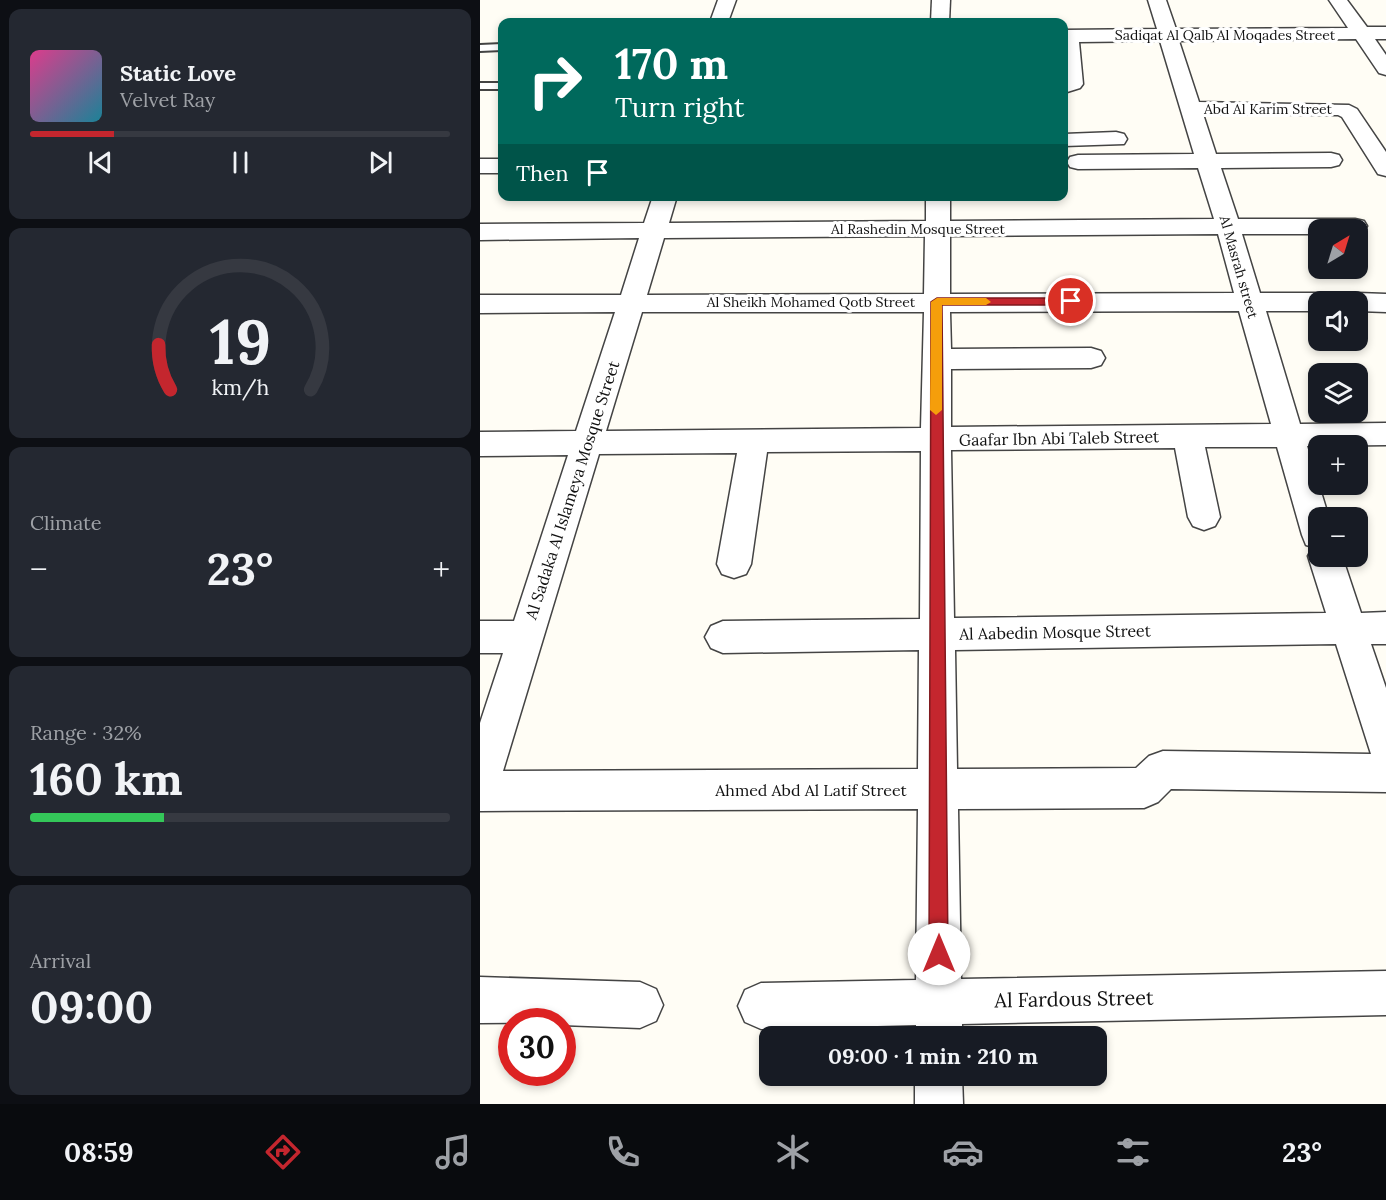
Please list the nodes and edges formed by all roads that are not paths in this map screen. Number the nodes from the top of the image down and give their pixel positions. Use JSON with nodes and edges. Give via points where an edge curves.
{"nodes":[{"id":1,"x":727,"y":0,"type":"edge"},
{"id":2,"x":941,"y":0,"type":"edge"},
{"id":3,"x":1157,"y":0,"type":"edge"},
{"id":4,"x":1338,"y":0,"type":"edge"},
{"id":5,"x":720,"y":18,"type":"edge"},
{"id":6,"x":940,"y":18,"type":"edge"},
{"id":7,"x":1386,"y":33,"type":"edge"},
{"id":8,"x":1362,"y":34,"type":"junction"},
{"id":9,"x":1167,"y":35,"type":"junction"},
{"id":10,"x":1068,"y":36,"type":"edge"},
{"id":11,"x":498,"y":47,"type":"edge"},
{"id":12,"x":483,"y":48,"type":"edge"},
{"id":13,"x":1068,"y":50,"type":"edge"},
{"id":14,"x":480,"y":58,"type":"edge"},
{"id":15,"x":1386,"y":69,"type":"edge"},
{"id":16,"x":480,"y":86,"type":"edge"},
{"id":17,"x":498,"y":86,"type":"edge"},
{"id":18,"x":1068,"y":86,"type":"edge"},
{"id":19,"x":1191,"y":108,"type":"junction"},
{"id":20,"x":1386,"y":130,"type":"edge"},
{"id":21,"x":1361,"y":131,"type":"junction"},
{"id":22,"x":1124,"y":139,"type":"dead end"},
{"id":23,"x":1068,"y":140,"type":"edge"},
{"id":24,"x":1330,"y":160,"type":"dead end"},
{"id":25,"x":1207,"y":161,"type":"junction"},
{"id":26,"x":480,"y":166,"type":"edge"},
{"id":27,"x":498,"y":166,"type":"edge"},
{"id":28,"x":1386,"y":170,"type":"edge"},
{"id":29,"x":1071,"y":172,"type":"edge"},
{"id":30,"x":663,"y":201,"type":"edge"},
{"id":31,"x":938,"y":213,"type":"edge"},
{"id":32,"x":1308,"y":226,"type":"edge"},
{"id":33,"x":1228,"y":227,"type":"junction"},
{"id":34,"x":654,"y":231,"type":"junction"},
{"id":35,"x":480,"y":232,"type":"edge"},
{"id":36,"x":1249,"y":301,"type":"junction"},
{"id":37,"x":937,"y":302,"type":"junction"},
{"id":38,"x":1308,"y":302,"type":"edge"},
{"id":39,"x":1368,"y":302,"type":"edge"},
{"id":40,"x":631,"y":303,"type":"junction"},
{"id":41,"x":1386,"y":303,"type":"edge"},
{"id":42,"x":480,"y":304,"type":"edge"},
{"id":43,"x":1091,"y":358,"type":"dead end"},
{"id":44,"x":936,"y":359,"type":"junction"},
{"id":45,"x":1386,"y":434,"type":"edge"},
{"id":46,"x":1288,"y":436,"type":"junction"},
{"id":47,"x":1188,"y":437,"type":"junction"},
{"id":48,"x":936,"y":440,"type":"junction"},
{"id":49,"x":754,"y":442,"type":"junction"},
{"id":50,"x":480,"y":444,"type":"edge"},
{"id":51,"x":587,"y":444,"type":"junction"},
{"id":52,"x":1310,"y":507,"type":"edge"},
{"id":53,"x":1204,"y":517,"type":"dead end"},
{"id":54,"x":734,"y":564,"type":"dead end"},
{"id":55,"x":1328,"y":567,"type":"edge"},
{"id":56,"x":1386,"y":628,"type":"edge"},
{"id":57,"x":1347,"y":629,"type":"junction"},
{"id":58,"x":937,"y":634,"type":"junction"},
{"id":59,"x":480,"y":637,"type":"edge"},
{"id":60,"x":526,"y":637,"type":"junction"},
{"id":61,"x":723,"y":637,"type":"dead end"},
{"id":62,"x":1386,"y":745,"type":"edge"},
{"id":63,"x":1386,"y":773,"type":"edge"},
{"id":64,"x":480,"y":783,"type":"edge"},
{"id":65,"x":938,"y":789,"type":"junction"},
{"id":66,"x":480,"y":791,"type":"edge"},
{"id":67,"x":1386,"y":993,"type":"edge"},
{"id":68,"x":480,"y":1000,"type":"edge"},
{"id":69,"x":640,"y":1005,"type":"dead end"},
{"id":70,"x":761,"y":1006,"type":"dead end"},
{"id":71,"x":939,"y":1019,"type":"edge"},
{"id":72,"x":939,"y":1086,"type":"edge"},
{"id":73,"x":939,"y":1104,"type":"edge"}],
"edges":[{"from":1,"to":5,"type":"street"},
{"from":2,"to":6,"type":"street"},
{"from":3,"to":9,"type":"street","name":"Al Masrah street"},
{"from":4,"to":8,"type":"street"},
{"from":7,"to":8,"type":"street","name":"Sadiqat Al Qalb Al Moqades Street"},
{"from":8,"to":9,"type":"street","name":"Sadiqat Al Qalb Al Moqades Street"},
{"from":8,"to":15,"type":"street"},
{"from":9,"to":10,"type":"street","name":"Sadiqat Al Qalb Al Moqades Street"},
{"from":9,"to":19,"type":"street","name":"Al Masrah street"},
{"from":11,"to":12,"type":"lane"},
{"from":12,"to":14,"type":"lane"},
{"from":13,"to":18,"type":"street","via":[[1073,84]]},
{"from":16,"to":17,"type":"lane"},
{"from":19,"to":21,"type":"street","name":"Abd Al Karim Street","via":[[1342,109]]},
{"from":19,"to":25,"type":"street","name":"Al Masrah street"},
{"from":20,"to":21,"type":"street"},
{"from":21,"to":28,"type":"street","name":"Abd Al Karim Street"},
{"from":22,"to":23,"type":"street"},
{"from":24,"to":25,"type":"street"},
{"from":25,"to":29,"type":"street"},
{"from":25,"to":33,"type":"street","name":"Al Masrah street"},
{"from":26,"to":27,"type":"street"},
{"from":30,"to":34,"type":"street","name":"Al Sadaka Al Islameya Mosque Street"},
{"from":31,"to":33,"type":"street","name":"Al Rashedin Mosque Street"},
{"from":31,"to":34,"type":"street","name":"Al Rashedin Mosque Street"},
{"from":31,"to":37,"type":"street"},
{"from":32,"to":33,"type":"street","name":"Al Rashedin Mosque Street"},
{"from":33,"to":36,"type":"street","name":"Al Masrah street"},
{"from":34,"to":35,"type":"street","name":"Al Rashedin Mosque Street"},
{"from":34,"to":40,"type":"street","name":"Al Sadaka Al Islameya Mosque Street"},
{"from":36,"to":37,"type":"street","name":"Al Sheikh Mohamed Qotb Street"},
{"from":36,"to":38,"type":"street"},
{"from":36,"to":46,"type":"street","name":"Al Masrah street"},
{"from":37,"to":40,"type":"street","name":"Al Sheikh Mohamed Qotb Street"},
{"from":37,"to":44,"type":"street"},
{"from":39,"to":41,"type":"street"},
{"from":40,"to":42,"type":"street","name":"Al Sheikh Mohamed Qotb Street"},
{"from":40,"to":51,"type":"street","name":"Al Sadaka Al Islameya Mosque Street"},
{"from":43,"to":44,"type":"street"},
{"from":44,"to":48,"type":"street"},
{"from":45,"to":46,"type":"street","name":"Gaafar Ibn Abi Taleb Street"},
{"from":46,"to":47,"type":"street","name":"Gaafar Ibn Abi Taleb Street"},
{"from":46,"to":52,"type":"street","name":"Al Masrah street"},
{"from":47,"to":48,"type":"street","name":"Gaafar Ibn Abi Taleb Street"},
{"from":47,"to":53,"type":"street"},
{"from":48,"to":49,"type":"street","name":"Gaafar Ibn Abi Taleb Street"},
{"from":48,"to":58,"type":"street"},
{"from":49,"to":51,"type":"street","name":"Gaafar Ibn Abi Taleb Street"},
{"from":49,"to":54,"type":"street"},
{"from":50,"to":51,"type":"street","name":"Gaafar Ibn Abi Taleb Street"},
{"from":51,"to":60,"type":"street","name":"Al Sadaka Al Islameya Mosque Street"},
{"from":55,"to":57,"type":"street"},
{"from":56,"to":57,"type":"street","name":"Al Aabedin Mosque Street"},
{"from":57,"to":58,"type":"street","name":"Al Aabedin Mosque Street"},
{"from":57,"to":62,"type":"street"},
{"from":58,"to":61,"type":"street","name":"Al Aabedin Mosque Street"},
{"from":58,"to":65,"type":"street"},
{"from":59,"to":60,"type":"street"},
{"from":60,"to":64,"type":"street","name":"Al Sadaka Al Islameya Mosque Street"},
{"from":63,"to":65,"type":"street","name":"Ahmed Abd Al Latif Street","via":[[1163,770],[1144,788]]},
{"from":65,"to":66,"type":"street","name":"Ahmed Abd Al Latif Street"},
{"from":65,"to":71,"type":"street"},
{"from":67,"to":71,"type":"street","name":"Al Fardous Street"},
{"from":68,"to":69,"type":"street"},
{"from":70,"to":71,"type":"street","name":"Al Fardous Street"},
{"from":72,"to":73,"type":"street"}]}
